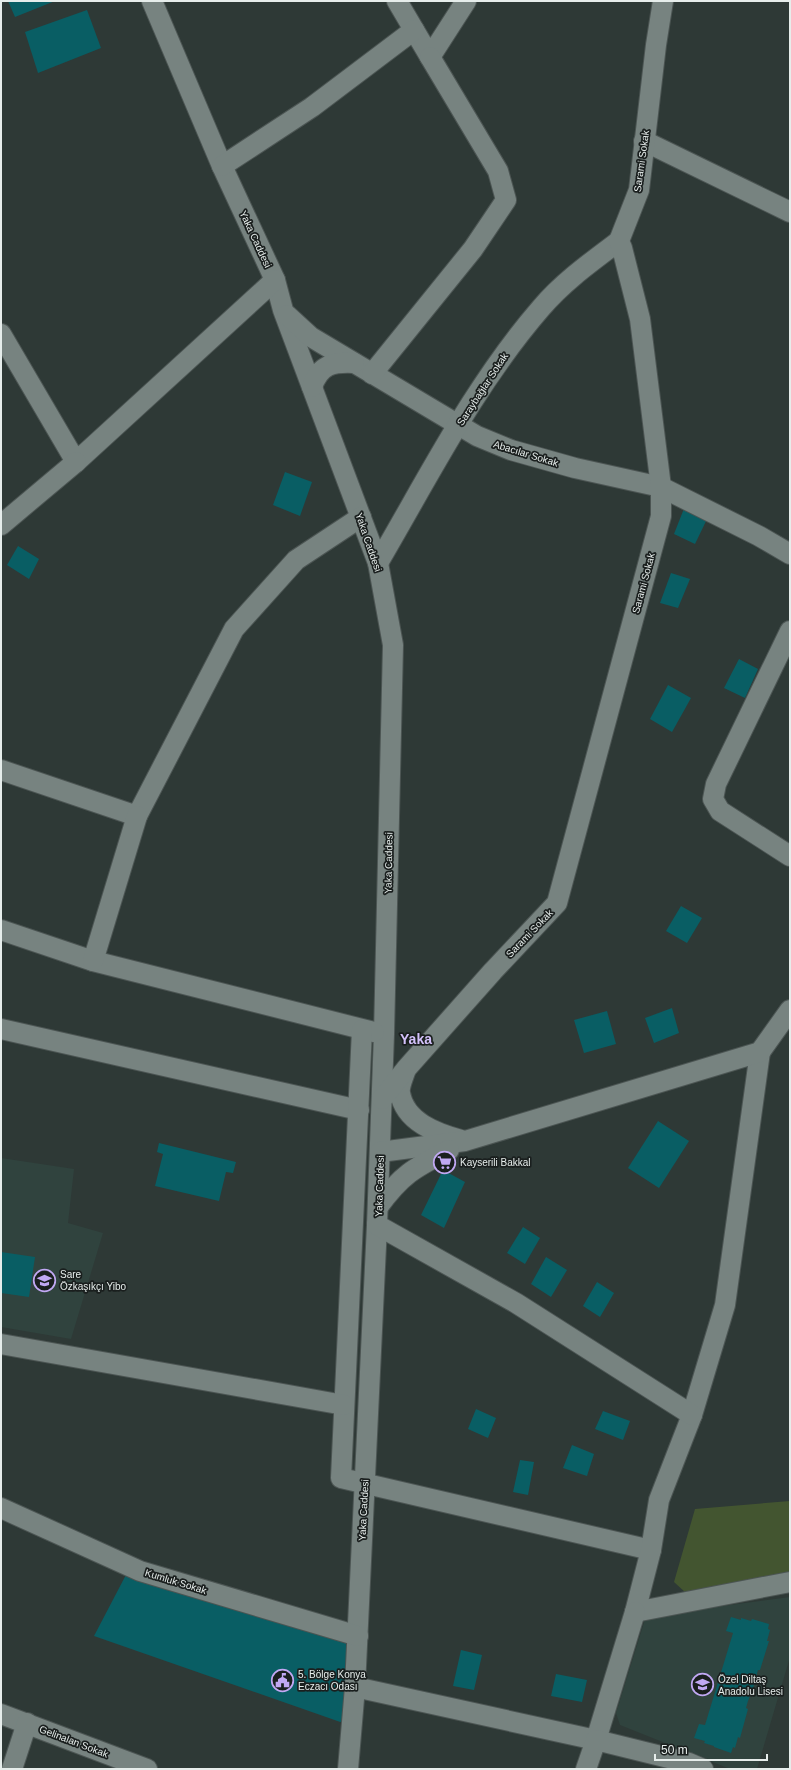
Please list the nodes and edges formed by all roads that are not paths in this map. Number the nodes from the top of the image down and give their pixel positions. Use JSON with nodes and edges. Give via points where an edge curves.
{"nodes":[{"id":1,"x":152,"y":1,"type":"edge"},
{"id":2,"x":397,"y":1,"type":"edge"},
{"id":3,"x":466,"y":1,"type":"edge"},
{"id":4,"x":663,"y":1,"type":"edge"},
{"id":5,"x":414,"y":30,"type":"junction"},
{"id":6,"x":430,"y":57,"type":"junction"},
{"id":7,"x":644,"y":141,"type":"junction"},
{"id":8,"x":222,"y":166,"type":"junction"},
{"id":9,"x":790,"y":212,"type":"edge"},
{"id":10,"x":619,"y":241,"type":"junction"},
{"id":11,"x":275,"y":280,"type":"junction"},
{"id":12,"x":283,"y":310,"type":"junction"},
{"id":13,"x":1,"y":334,"type":"edge"},
{"id":14,"x":354,"y":363,"type":"junction"},
{"id":15,"x":372,"y":374,"type":"junction"},
{"id":16,"x":312,"y":387,"type":"junction"},
{"id":17,"x":459,"y":425,"type":"junction"},
{"id":18,"x":76,"y":462,"type":"junction"},
{"id":19,"x":661,"y":487,"type":"junction"},
{"id":20,"x":361,"y":517,"type":"junction"},
{"id":21,"x":1,"y":525,"type":"edge"},
{"id":22,"x":790,"y":554,"type":"edge"},
{"id":23,"x":378,"y":562,"type":"junction"},
{"id":24,"x":790,"y":631,"type":"edge"},
{"id":25,"x":1,"y":770,"type":"edge"},
{"id":26,"x":136,"y":816,"type":"junction"},
{"id":27,"x":790,"y":856,"type":"edge"},
{"id":28,"x":1,"y":930,"type":"edge"},
{"id":29,"x":93,"y":961,"type":"junction"},
{"id":30,"x":790,"y":1010,"type":"edge"},
{"id":31,"x":1,"y":1029,"type":"edge"},
{"id":32,"x":362,"y":1030,"type":"junction"},
{"id":33,"x":384,"y":1034,"type":"junction"},
{"id":34,"x":760,"y":1052,"type":"junction"},
{"id":35,"x":406,"y":1068,"type":"junction"},
{"id":36,"x":382,"y":1099,"type":"junction"},
{"id":37,"x":359,"y":1110,"type":"junction"},
{"id":38,"x":465,"y":1141,"type":"junction"},
{"id":39,"x":380,"y":1152,"type":"junction"},
{"id":40,"x":378,"y":1216,"type":"junction"},
{"id":41,"x":1,"y":1344,"type":"edge"},
{"id":42,"x":344,"y":1405,"type":"junction"},
{"id":43,"x":692,"y":1415,"type":"junction"},
{"id":44,"x":364,"y":1484,"type":"junction"},
{"id":45,"x":1,"y":1508,"type":"edge"},
{"id":46,"x":652,"y":1550,"type":"junction"},
{"id":47,"x":790,"y":1582,"type":"edge"},
{"id":48,"x":635,"y":1612,"type":"junction"},
{"id":49,"x":358,"y":1636,"type":"junction"},
{"id":50,"x":355,"y":1687,"type":"junction"},
{"id":51,"x":1,"y":1714,"type":"edge"},
{"id":52,"x":27,"y":1723,"type":"junction"},
{"id":53,"x":596,"y":1740,"type":"junction"},
{"id":54,"x":12,"y":1769,"type":"edge"},
{"id":55,"x":147,"y":1769,"type":"edge"},
{"id":56,"x":348,"y":1769,"type":"edge"},
{"id":57,"x":586,"y":1769,"type":"edge"},
{"id":58,"x":703,"y":1769,"type":"edge"}],
"edges":[{"from":1,"to":8,"type":"street","name":"Yaka Caddesi"},
{"from":2,"to":5,"type":"street"},
{"from":3,"to":6,"type":"street"},
{"from":4,"to":7,"type":"street","name":"Sarami Sokak"},
{"from":5,"to":6,"type":"street"},
{"from":5,"to":8,"type":"street","via":[[312,107]]},
{"from":6,"to":15,"type":"street","via":[[498,171],[506,200],[473,249]]},
{"from":7,"to":9,"type":"street"},
{"from":7,"to":10,"type":"street","name":"Sarami Sokak","via":[[639,190]]},
{"from":8,"to":11,"type":"street","name":"Yaka Caddesi"},
{"from":10,"to":17,"type":"street","name":"Saraybağlar Sokak","via":[[578,272],[541,308],[497,364]]},
{"from":10,"to":19,"type":"street","name":"Sarami Sokak","via":[[640,319]]},
{"from":11,"to":12,"type":"street","name":"Yaka Caddesi"},
{"from":11,"to":18,"type":"street"},
{"from":12,"to":14,"type":"street","name":"Abacılar Sokak","via":[[311,337]]},
{"from":12,"to":16,"type":"street","name":"Yaka Caddesi"},
{"from":13,"to":18,"type":"street"},
{"from":14,"to":15,"type":"street","name":"Abacılar Sokak"},
{"from":14,"to":16,"type":"street","via":[[338,363],[326,367],[316,376]]},
{"from":15,"to":17,"type":"street","name":"Abacılar Sokak"},
{"from":16,"to":20,"type":"street","name":"Yaka Caddesi"},
{"from":17,"to":19,"type":"street","name":"Abacılar Sokak","via":[[477,436],[511,450],[575,468]]},
{"from":17,"to":23,"type":"street","name":"Saraybağlar Sokak"},
{"from":18,"to":21,"type":"street"},
{"from":19,"to":22,"type":"street","name":"Abacılar Sokak","via":[[760,536]]},
{"from":19,"to":35,"type":"street","name":"Sarami Sokak","via":[[661,516],[557,903]]},
{"from":20,"to":23,"type":"street","name":"Yaka Caddesi"},
{"from":20,"to":26,"type":"street","via":[[296,560],[234,629]]},
{"from":23,"to":33,"type":"street","name":"Yaka Caddesi","via":[[393,645]]},
{"from":24,"to":27,"type":"street","via":[[716,784],[713,799],[720,811]]},
{"from":25,"to":26,"type":"street"},
{"from":26,"to":29,"type":"street"},
{"from":28,"to":29,"type":"street"},
{"from":29,"to":32,"type":"street"},
{"from":30,"to":34,"type":"street"},
{"from":31,"to":37,"type":"street"},
{"from":32,"to":33,"type":"street"},
{"from":32,"to":37,"type":"street"},
{"from":33,"to":36,"type":"street","name":"Yaka Caddesi"},
{"from":34,"to":38,"type":"street"},
{"from":34,"to":43,"type":"street","via":[[725,1306]]},
{"from":35,"to":36,"type":"street","name":"Sarami Sokak"},
{"from":35,"to":38,"type":"street","via":[[400,1092],[406,1111],[439,1134]]},
{"from":36,"to":39,"type":"street","name":"Yaka Caddesi"},
{"from":37,"to":42,"type":"street"},
{"from":38,"to":39,"type":"street"},
{"from":38,"to":40,"type":"street","via":[[409,1172],[394,1185]]},
{"from":39,"to":40,"type":"street","name":"Yaka Caddesi"},
{"from":40,"to":43,"type":"street"},
{"from":40,"to":44,"type":"street","name":"Yaka Caddesi"},
{"from":41,"to":42,"type":"street"},
{"from":42,"to":44,"type":"street","via":[[341,1478]]},
{"from":43,"to":46,"type":"street","via":[[659,1500]]},
{"from":44,"to":46,"type":"street"},
{"from":44,"to":49,"type":"street","name":"Yaka Caddesi"},
{"from":45,"to":49,"type":"street","name":"Kumluk Sokak","via":[[140,1571]]},
{"from":46,"to":48,"type":"street"},
{"from":47,"to":48,"type":"street"},
{"from":48,"to":53,"type":"street"},
{"from":49,"to":50,"type":"street","name":"Yaka Caddesi"},
{"from":50,"to":53,"type":"street"},
{"from":50,"to":56,"type":"street","name":"Yaka Caddesi"},
{"from":51,"to":52,"type":"street","name":"Gelinalan Sokak"},
{"from":52,"to":54,"type":"street"},
{"from":52,"to":55,"type":"street","name":"Gelinalan Sokak"},
{"from":53,"to":57,"type":"street"},
{"from":53,"to":58,"type":"street","via":[[689,1763]]}]}
